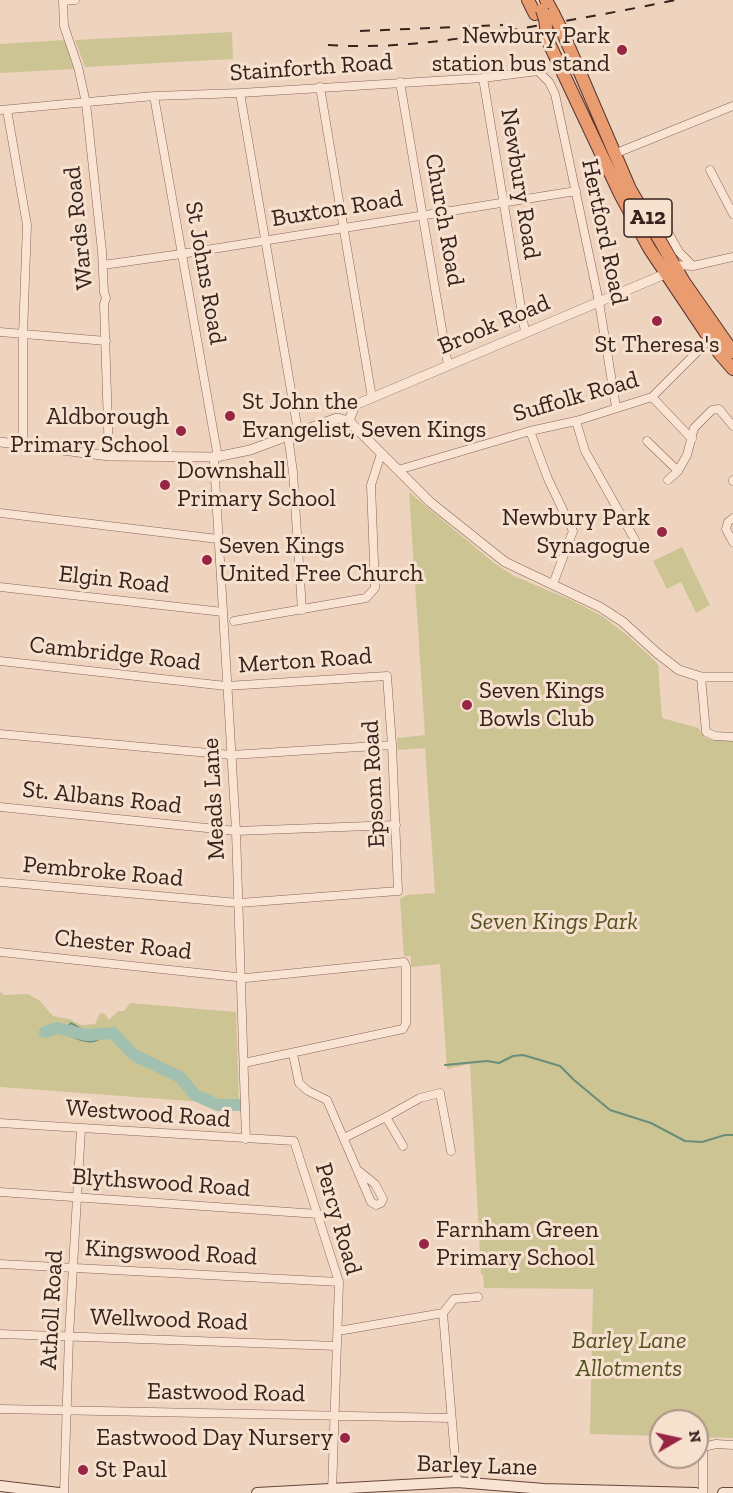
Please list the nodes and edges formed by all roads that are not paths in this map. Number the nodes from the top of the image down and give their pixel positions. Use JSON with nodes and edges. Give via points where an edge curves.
{"nodes":[{"id":1,"x":75,"y":0,"type":"edge"},
{"id":2,"x":559,"y":0,"type":"edge"},
{"id":3,"x":63,"y":1,"type":"edge"},
{"id":4,"x":540,"y":5,"type":"edge"},
{"id":5,"x":538,"y":71,"type":"joint"},
{"id":6,"x":562,"y":72,"type":"junction"},
{"id":7,"x":579,"y":75,"type":"junction"},
{"id":8,"x":483,"y":78,"type":"junction"},
{"id":9,"x":400,"y":82,"type":"junction"},
{"id":10,"x":320,"y":87,"type":"junction"},
{"id":11,"x":240,"y":93,"type":"junction"},
{"id":12,"x":154,"y":96,"type":"junction"},
{"id":13,"x":86,"y":103,"type":"junction"},
{"id":14,"x":579,"y":105,"type":"junction"},
{"id":15,"x":733,"y":106,"type":"edge"},
{"id":16,"x":4,"y":110,"type":"edge"},
{"id":17,"x":614,"y":154,"type":"junction"},
{"id":18,"x":710,"y":170,"type":"dead end"},
{"id":19,"x":576,"y":191,"type":"junction"},
{"id":20,"x":504,"y":203,"type":"junction"},
{"id":21,"x":656,"y":209,"type":"dead end"},
{"id":22,"x":733,"y":214,"type":"edge"},
{"id":23,"x":423,"y":215,"type":"junction"},
{"id":24,"x":343,"y":228,"type":"junction"},
{"id":25,"x":265,"y":240,"type":"junction"},
{"id":26,"x":181,"y":254,"type":"junction"},
{"id":27,"x":733,"y":257,"type":"edge"},
{"id":28,"x":103,"y":265,"type":"junction"},
{"id":29,"x":675,"y":265,"type":"junction"},
{"id":30,"x":693,"y":266,"type":"junction"},
{"id":31,"x":665,"y":274,"type":"junction"},
{"id":32,"x":684,"y":282,"type":"junction"},
{"id":33,"x":599,"y":302,"type":"junction"},
{"id":34,"x":0,"y":332,"type":"edge"},
{"id":35,"x":525,"y":332,"type":"junction"},
{"id":36,"x":23,"y":334,"type":"junction"},
{"id":37,"x":710,"y":339,"type":"junction"},
{"id":38,"x":106,"y":340,"type":"junction"},
{"id":39,"x":733,"y":352,"type":"edge"},
{"id":40,"x":448,"y":365,"type":"junction"},
{"id":41,"x":733,"y":369,"type":"edge"},
{"id":42,"x":652,"y":397,"type":"junction"},
{"id":43,"x":372,"y":398,"type":"junction"},
{"id":44,"x":616,"y":408,"type":"junction"},
{"id":45,"x":349,"y":421,"type":"junction"},
{"id":46,"x":576,"y":421,"type":"junction"},
{"id":47,"x":733,"y":426,"type":"edge"},
{"id":48,"x":298,"y":431,"type":"junction"},
{"id":49,"x":530,"y":431,"type":"junction"},
{"id":50,"x":288,"y":436,"type":"junction"},
{"id":51,"x":692,"y":439,"type":"junction"},
{"id":52,"x":647,"y":441,"type":"dead end"},
{"id":53,"x":0,"y":442,"type":"edge"},
{"id":54,"x":23,"y":446,"type":"junction"},
{"id":55,"x":381,"y":454,"type":"junction"},
{"id":56,"x":109,"y":456,"type":"junction"},
{"id":57,"x":216,"y":457,"type":"junction"},
{"id":58,"x":398,"y":470,"type":"junction"},
{"id":59,"x":678,"y":471,"type":"junction"},
{"id":60,"x":668,"y":480,"type":"dead end"},
{"id":61,"x":0,"y":513,"type":"edge"},
{"id":62,"x":733,"y":518,"type":"edge"},
{"id":63,"x":218,"y":539,"type":"junction"},
{"id":64,"x":635,"y":540,"type":"dead end"},
{"id":65,"x":733,"y":542,"type":"edge"},
{"id":66,"x":554,"y":585,"type":"junction"},
{"id":67,"x":0,"y":587,"type":"edge"},
{"id":68,"x":302,"y":609,"type":"junction"},
{"id":69,"x":223,"y":612,"type":"junction"},
{"id":70,"x":234,"y":621,"type":"dead end"},
{"id":71,"x":0,"y":661,"type":"edge"},
{"id":72,"x":387,"y":676,"type":"joint"},
{"id":73,"x":700,"y":677,"type":"junction"},
{"id":74,"x":733,"y":677,"type":"edge"},
{"id":75,"x":226,"y":686,"type":"junction"},
{"id":76,"x":0,"y":734,"type":"edge"},
{"id":77,"x":733,"y":737,"type":"edge"},
{"id":78,"x":392,"y":744,"type":"junction"},
{"id":79,"x":231,"y":755,"type":"junction"},
{"id":80,"x":0,"y":807,"type":"edge"},
{"id":81,"x":396,"y":825,"type":"junction"},
{"id":82,"x":236,"y":831,"type":"junction"},
{"id":83,"x":0,"y":882,"type":"edge"},
{"id":84,"x":398,"y":891,"type":"joint"},
{"id":85,"x":239,"y":903,"type":"junction"},
{"id":86,"x":0,"y":952,"type":"edge"},
{"id":87,"x":241,"y":977,"type":"junction"},
{"id":88,"x":293,"y":1054,"type":"junction"},
{"id":89,"x":244,"y":1063,"type":"junction"},
{"id":90,"x":386,"y":1118,"type":"junction"},
{"id":91,"x":0,"y":1123,"type":"edge"},
{"id":92,"x":81,"y":1129,"type":"junction"},
{"id":93,"x":344,"y":1138,"type":"junction"},
{"id":94,"x":246,"y":1139,"type":"junction"},
{"id":95,"x":294,"y":1141,"type":"joint"},
{"id":96,"x":403,"y":1146,"type":"dead end"},
{"id":97,"x":451,"y":1151,"type":"dead end"},
{"id":98,"x":359,"y":1171,"type":"dead end"},
{"id":99,"x":0,"y":1192,"type":"edge"},
{"id":100,"x":77,"y":1197,"type":"junction"},
{"id":101,"x":318,"y":1214,"type":"junction"},
{"id":102,"x":0,"y":1264,"type":"edge"},
{"id":103,"x":73,"y":1268,"type":"junction"},
{"id":104,"x":339,"y":1282,"type":"junction"},
{"id":105,"x":478,"y":1297,"type":"dead end"},
{"id":106,"x":443,"y":1313,"type":"junction"},
{"id":107,"x":338,"y":1331,"type":"junction"},
{"id":108,"x":0,"y":1334,"type":"edge"},
{"id":109,"x":69,"y":1336,"type":"junction"},
{"id":110,"x":337,"y":1346,"type":"junction"},
{"id":111,"x":0,"y":1409,"type":"edge"},
{"id":112,"x":67,"y":1409,"type":"junction"},
{"id":113,"x":336,"y":1415,"type":"junction"},
{"id":114,"x":451,"y":1418,"type":"junction"},
{"id":115,"x":733,"y":1445,"type":"edge"},
{"id":116,"x":458,"y":1482,"type":"junction"},
{"id":117,"x":0,"y":1486,"type":"edge"},
{"id":118,"x":404,"y":1489,"type":"edge"},
{"id":119,"x":19,"y":1490,"type":"edge"},
{"id":120,"x":332,"y":1491,"type":"edge"},
{"id":121,"x":647,"y":1492,"type":"edge"},
{"id":122,"x":58,"y":1493,"type":"edge"},
{"id":123,"x":63,"y":1493,"type":"edge"},
{"id":124,"x":257,"y":1493,"type":"edge"},
{"id":125,"x":696,"y":1493,"type":"edge"},
{"id":126,"x":703,"y":1493,"type":"edge"},
{"id":127,"x":723,"y":1493,"type":"edge"},
{"id":128,"x":733,"y":1493,"type":"edge"}],
"edges":[{"from":1,"to":3,"type":"street"},
{"from":2,"to":4,"type":"highway"},
{"from":3,"to":13,"type":"street","name":"Wards Road","via":[[64,26]]},
{"from":4,"to":6,"type":"highway","number":"A12","via":[[548,41]]},
{"from":4,"to":7,"type":"highway","number":"A12","bridge":true,"via":[[563,33]]},
{"from":5,"to":8,"type":"street","name":"Stainforth Road"},
{"from":5,"to":19,"type":"street","name":"Hertford Road","via":[[555,94]]},
{"from":6,"to":7,"type":"highway"},
{"from":6,"to":14,"type":"highway","number":"A12"},
{"from":7,"to":14,"type":"highway"},
{"from":7,"to":17,"type":"highway","number":"A12"},
{"from":8,"to":9,"type":"street","name":"Stainforth Road"},
{"from":8,"to":20,"type":"street","name":"Newbury Road"},
{"from":9,"to":10,"type":"street","name":"Stainforth Road"},
{"from":9,"to":23,"type":"street","name":"Church Road"},
{"from":10,"to":11,"type":"street","name":"Stainforth Road"},
{"from":10,"to":24,"type":"street"},
{"from":11,"to":12,"type":"street","name":"Stainforth Road"},
{"from":11,"to":25,"type":"street"},
{"from":12,"to":13,"type":"street","name":"Stainforth Road"},
{"from":12,"to":26,"type":"street","name":"St Johns Road"},
{"from":13,"to":16,"type":"street","name":"Stainforth Road"},
{"from":13,"to":28,"type":"street","name":"Wards Road"},
{"from":14,"to":31,"type":"highway","number":"A12","via":[[620,194]]},
{"from":15,"to":17,"type":"street"},
{"from":16,"to":36,"type":"street","via":[[27,225]]},
{"from":17,"to":29,"type":"highway","number":"A12"},
{"from":18,"to":22,"type":"street"},
{"from":19,"to":20,"type":"street","name":"Buxton Road"},
{"from":19,"to":33,"type":"street","name":"Hertford Road"},
{"from":20,"to":23,"type":"street","name":"Buxton Road"},
{"from":20,"to":35,"type":"street","name":"Newbury Road"},
{"from":21,"to":30,"type":"street","via":[[679,252]]},
{"from":23,"to":24,"type":"street","name":"Buxton Road"},
{"from":23,"to":40,"type":"street","name":"Church Road"},
{"from":24,"to":25,"type":"street","name":"Buxton Road"},
{"from":24,"to":43,"type":"street"},
{"from":25,"to":26,"type":"street","name":"Buxton Road"},
{"from":25,"to":48,"type":"street"},
{"from":26,"to":28,"type":"street","name":"Buxton Road"},
{"from":26,"to":57,"type":"street","name":"St Johns Road"},
{"from":27,"to":30,"type":"street"},
{"from":28,"to":38,"type":"street","name":"Wards Road"},
{"from":29,"to":30,"type":"street"},
{"from":29,"to":32,"type":"highway","number":"A12"},
{"from":30,"to":32,"type":"street"},
{"from":31,"to":33,"type":"street","name":"Brook Road"},
{"from":31,"to":37,"type":"highway","number":"A12"},
{"from":32,"to":39,"type":"highway","number":"A12"},
{"from":33,"to":35,"type":"street","name":"Brook Road"},
{"from":33,"to":44,"type":"street","name":"Hertford Road"},
{"from":34,"to":36,"type":"street"},
{"from":35,"to":40,"type":"street","name":"Brook Road"},
{"from":36,"to":38,"type":"street"},
{"from":36,"to":54,"type":"street"},
{"from":37,"to":41,"type":"highway","number":"A12"},
{"from":37,"to":42,"type":"street","name":"Suffolk Road"},
{"from":38,"to":56,"type":"street","name":"Wards Road"},
{"from":40,"to":43,"type":"street","name":"Brook Road"},
{"from":42,"to":44,"type":"street","name":"Suffolk Road"},
{"from":42,"to":51,"type":"street"},
{"from":43,"to":45,"type":"street","name":"Brook Road","via":[[355,405]]},
{"from":44,"to":46,"type":"street","name":"Suffolk Road"},
{"from":45,"to":48,"type":"street","via":[[337,418]]},
{"from":45,"to":55,"type":"street"},
{"from":46,"to":49,"type":"street","name":"Suffolk Road"},
{"from":46,"to":64,"type":"street","via":[[585,451]]},
{"from":47,"to":51,"type":"street","via":[[719,409],[712,410],[694,428]]},
{"from":48,"to":50,"type":"street"},
{"from":49,"to":58,"type":"street","name":"Suffolk Road"},
{"from":49,"to":66,"type":"street","via":[[573,531]]},
{"from":50,"to":57,"type":"street"},
{"from":50,"to":68,"type":"street"},
{"from":51,"to":59,"type":"street"},
{"from":52,"to":59,"type":"street"},
{"from":53,"to":54,"type":"street"},
{"from":54,"to":56,"type":"street"},
{"from":55,"to":58,"type":"street"},
{"from":55,"to":68,"type":"street","via":[[371,485],[375,588],[366,598]]},
{"from":56,"to":57,"type":"street"},
{"from":57,"to":63,"type":"street","name":"Meads Lane"},
{"from":58,"to":66,"type":"street","via":[[430,502],[505,562]]},
{"from":59,"to":60,"type":"street"},
{"from":61,"to":63,"type":"street"},
{"from":62,"to":65,"type":"street","via":[[726,529]]},
{"from":63,"to":69,"type":"street","name":"Meads Lane"},
{"from":66,"to":73,"type":"street","via":[[600,607],[672,665]]},
{"from":67,"to":69,"type":"street","name":"Elgin Road"},
{"from":68,"to":70,"type":"street"},
{"from":69,"to":75,"type":"street","name":"Meads Lane"},
{"from":71,"to":75,"type":"street","name":"Cambridge Road"},
{"from":72,"to":75,"type":"street","name":"Merton Road"},
{"from":72,"to":78,"type":"street","name":"Epsom Road"},
{"from":73,"to":74,"type":"street"},
{"from":73,"to":77,"type":"street","via":[[706,732]]},
{"from":75,"to":79,"type":"street","name":"Meads Lane"},
{"from":76,"to":79,"type":"street"},
{"from":78,"to":79,"type":"street"},
{"from":78,"to":81,"type":"street","name":"Epsom Road"},
{"from":79,"to":82,"type":"street","name":"Meads Lane"},
{"from":80,"to":82,"type":"street","name":"St. Albans Road"},
{"from":81,"to":82,"type":"street","name":"St. Albans Road"},
{"from":81,"to":84,"type":"street","name":"Epsom Road"},
{"from":82,"to":85,"type":"street","name":"Meads Lane"},
{"from":83,"to":85,"type":"street","name":"Pembroke Road"},
{"from":84,"to":85,"type":"street","name":"Pembroke Road"},
{"from":85,"to":87,"type":"street","name":"Meads Lane"},
{"from":86,"to":87,"type":"street","name":"Chester Road"},
{"from":87,"to":88,"type":"street","name":"Chester Road","via":[[404,962],[405,1027]]},
{"from":87,"to":89,"type":"street","name":"Meads Lane"},
{"from":88,"to":89,"type":"street"},
{"from":88,"to":93,"type":"street","via":[[299,1083],[327,1100]]},
{"from":89,"to":94,"type":"street","name":"Meads Lane"},
{"from":90,"to":93,"type":"street"},
{"from":90,"to":96,"type":"street"},
{"from":90,"to":97,"type":"street","via":[[420,1098],[440,1093]]},
{"from":91,"to":92,"type":"street","name":"Westwood Road"},
{"from":92,"to":94,"type":"street","name":"Westwood Road"},
{"from":92,"to":100,"type":"street","name":"Atholl Road"},
{"from":93,"to":98,"type":"street"},
{"from":94,"to":95,"type":"street","name":"Westwood Road"},
{"from":95,"to":101,"type":"street","name":"Percy Road"},
{"from":99,"to":100,"type":"street","name":"Blythswood Road"},
{"from":100,"to":101,"type":"street","name":"Blythswood Road"},
{"from":100,"to":103,"type":"street","name":"Atholl Road"},
{"from":101,"to":104,"type":"street","name":"Percy Road"},
{"from":102,"to":103,"type":"street","name":"Kingswood Road"},
{"from":103,"to":104,"type":"street","name":"Kingswood Road"},
{"from":103,"to":109,"type":"street","name":"Atholl Road"},
{"from":104,"to":107,"type":"street","name":"Percy Road"},
{"from":105,"to":106,"type":"street","via":[[454,1299]]},
{"from":106,"to":107,"type":"street"},
{"from":106,"to":114,"type":"street"},
{"from":107,"to":110,"type":"street","name":"Percy Road"},
{"from":108,"to":109,"type":"street","name":"Wellwood Road"},
{"from":109,"to":110,"type":"street","name":"Wellwood Road"},
{"from":109,"to":112,"type":"street","name":"Atholl Road"},
{"from":110,"to":113,"type":"street","name":"Percy Road"},
{"from":111,"to":112,"type":"street","name":"Eastwood Road"},
{"from":112,"to":113,"type":"street","name":"Eastwood Road"},
{"from":112,"to":123,"type":"street","name":"Atholl Road"},
{"from":113,"to":114,"type":"street","name":"Eastwood Road"},
{"from":113,"to":120,"type":"street","name":"Percy Road"},
{"from":114,"to":116,"type":"street"},
{"from":115,"to":126,"type":"street","via":[[703,1447]]},
{"from":116,"to":118,"type":"main road","name":"Barley Lane"},
{"from":116,"to":121,"type":"main road","name":"Barley Lane"},
{"from":117,"to":119,"type":"main road"},
{"from":118,"to":120,"type":"main road","name":"Barley Lane"},
{"from":119,"to":122,"type":"main road"},
{"from":120,"to":124,"type":"main road","name":"Barley Lane"},
{"from":121,"to":125,"type":"main road","name":"Barley Lane"},
{"from":127,"to":128,"type":"main road"}]}
